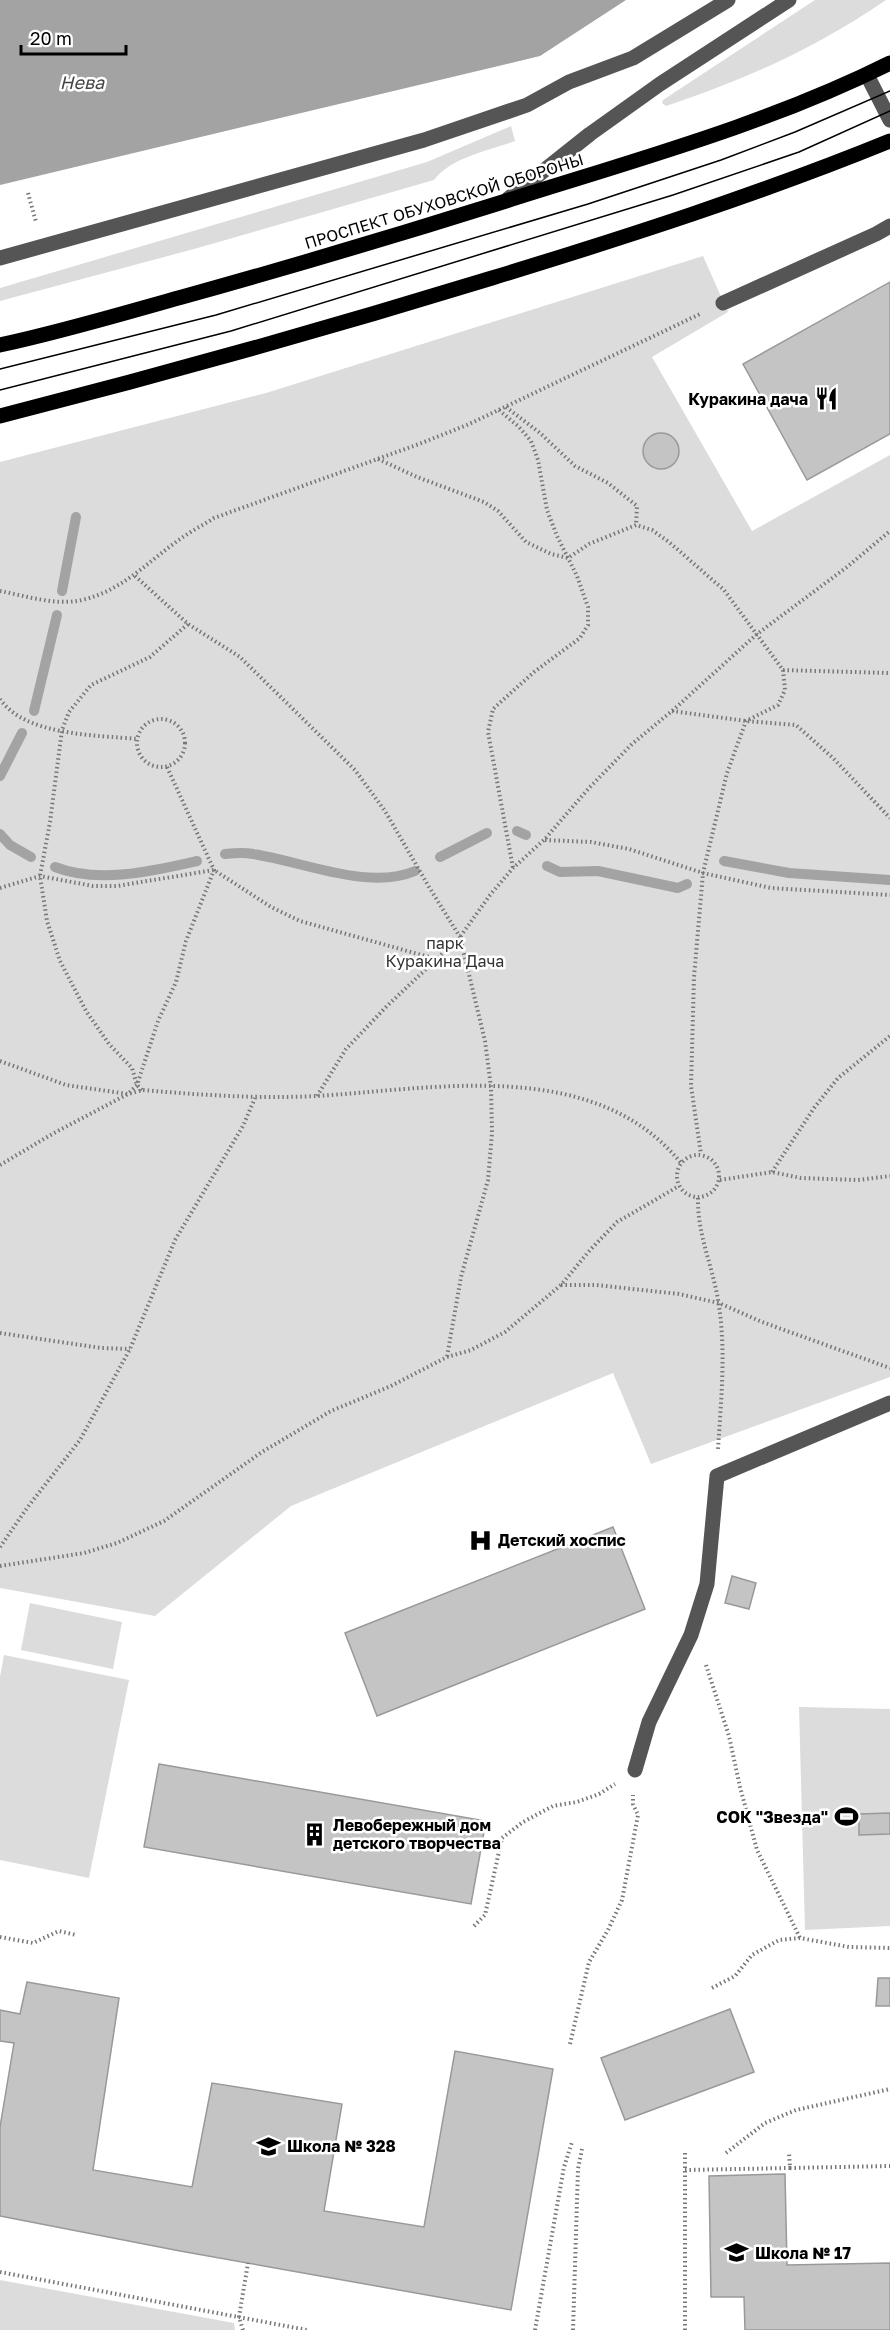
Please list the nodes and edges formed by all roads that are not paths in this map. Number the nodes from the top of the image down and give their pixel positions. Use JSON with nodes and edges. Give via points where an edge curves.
{"nodes":[{"id":1,"x":728,"y":0,"type":"edge"},
{"id":2,"x":789,"y":0,"type":"edge"},
{"id":3,"x":890,"y":63,"type":"edge"},
{"id":4,"x":867,"y":75,"type":"junction"},
{"id":5,"x":890,"y":120,"type":"edge"},
{"id":6,"x":890,"y":141,"type":"edge"},
{"id":7,"x":506,"y":201,"type":"junction"},
{"id":8,"x":890,"y":226,"type":"edge"},
{"id":9,"x":0,"y":258,"type":"edge"},
{"id":10,"x":723,"y":303,"type":"road end"},
{"id":11,"x":0,"y":345,"type":"edge"},
{"id":12,"x":0,"y":416,"type":"edge"},
{"id":13,"x":890,"y":1403,"type":"edge"},
{"id":14,"x":635,"y":1770,"type":"road end"}],
"edges":[{"from":1,"to":9,"type":"lane","via":[[633,58],[569,82],[527,105],[424,140]]},
{"from":2,"to":7,"type":"lane","via":[[660,84]]},
{"from":3,"to":4,"type":"main road","name":"ПРОСПЕКТ ОБУХОВСКОЙ ОБОРОНЫ"},
{"from":4,"to":5,"type":"lane"},
{"from":4,"to":7,"type":"main road","name":"ПРОСПЕКТ ОБУХОВСКОЙ ОБОРОНЫ","via":[[684,144]]},
{"from":6,"to":12,"type":"main road","via":[[809,174],[602,244],[372,315]]},
{"from":7,"to":11,"type":"main road","name":"ПРОСПЕКТ ОБУХОВСКОЙ ОБОРОНЫ","via":[[355,249]]},
{"from":8,"to":10,"type":"lane"},
{"from":13,"to":14,"type":"lane","via":[[717,1476],[707,1584],[691,1635],[649,1722]]}]}
